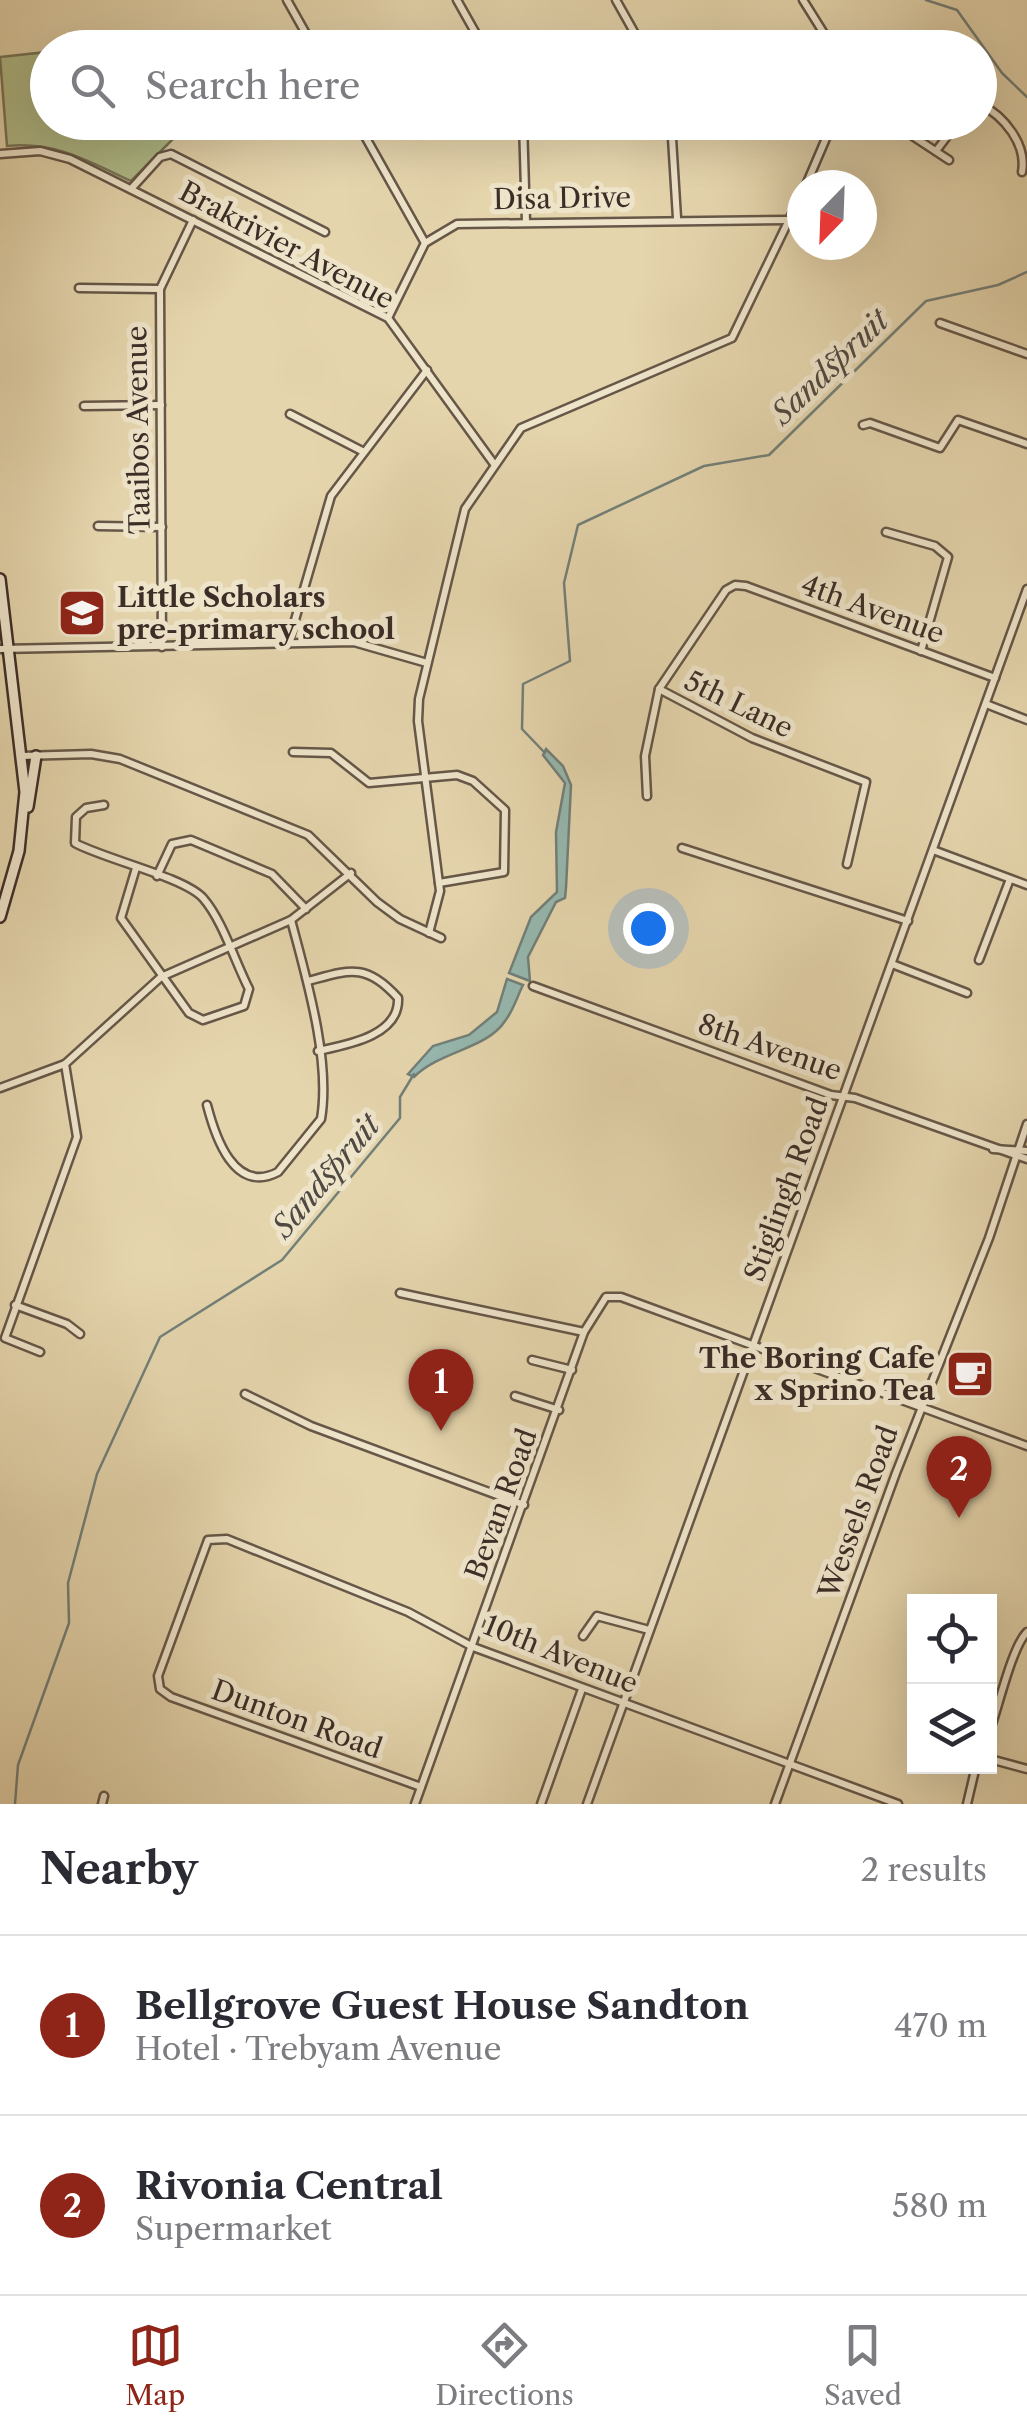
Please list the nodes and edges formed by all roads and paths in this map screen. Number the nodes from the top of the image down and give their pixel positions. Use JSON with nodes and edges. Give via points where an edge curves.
{"nodes":[{"id":1,"x":287,"y":0,"type":"edge"},
{"id":2,"x":457,"y":0,"type":"edge"},
{"id":3,"x":616,"y":0,"type":"edge"},
{"id":4,"x":803,"y":0,"type":"edge"},
{"id":5,"x":304,"y":30,"type":"edge"},
{"id":6,"x":474,"y":30,"type":"edge"},
{"id":7,"x":633,"y":30,"type":"edge"},
{"id":8,"x":822,"y":30,"type":"edge"},
{"id":9,"x":997,"y":115,"type":"edge"},
{"id":10,"x":367,"y":140,"type":"edge"},
{"id":11,"x":524,"y":140,"type":"edge"},
{"id":12,"x":672,"y":140,"type":"edge"},
{"id":13,"x":825,"y":140,"type":"edge"},
{"id":14,"x":918,"y":140,"type":"edge"},
{"id":15,"x":944,"y":140,"type":"edge"},
{"id":16,"x":936,"y":151,"type":"junction"},
{"id":17,"x":0,"y":154,"type":"edge"},
{"id":18,"x":949,"y":160,"type":"dead end"},
{"id":19,"x":812,"y":170,"type":"edge"},
{"id":20,"x":1022,"y":172,"type":"dead end"},
{"id":21,"x":131,"y":189,"type":"junction"},
{"id":22,"x":677,"y":218,"type":"junction"},
{"id":23,"x":193,"y":220,"type":"junction"},
{"id":24,"x":787,"y":220,"type":"edge"},
{"id":25,"x":526,"y":222,"type":"junction"},
{"id":26,"x":787,"y":222,"type":"edge"},
{"id":27,"x":324,"y":232,"type":"dead end"},
{"id":28,"x":425,"y":243,"type":"junction"},
{"id":29,"x":79,"y":288,"type":"dead end"},
{"id":30,"x":160,"y":289,"type":"junction"},
{"id":31,"x":388,"y":318,"type":"junction"},
{"id":32,"x":940,"y":323,"type":"dead end"},
{"id":33,"x":1027,"y":354,"type":"edge"},
{"id":34,"x":427,"y":370,"type":"junction"},
{"id":35,"x":161,"y":405,"type":"junction"},
{"id":36,"x":84,"y":406,"type":"dead end"},
{"id":37,"x":290,"y":414,"type":"dead end"},
{"id":38,"x":863,"y":425,"type":"dead end"},
{"id":39,"x":1027,"y":444,"type":"edge"},
{"id":40,"x":364,"y":452,"type":"junction"},
{"id":41,"x":494,"y":464,"type":"junction"},
{"id":42,"x":98,"y":526,"type":"dead end"},
{"id":43,"x":162,"y":527,"type":"junction"},
{"id":44,"x":886,"y":532,"type":"dead end"},
{"id":45,"x":0,"y":579,"type":"edge"},
{"id":46,"x":735,"y":585,"type":"joint"},
{"id":47,"x":1027,"y":590,"type":"edge"},
{"id":48,"x":288,"y":644,"type":"junction"},
{"id":49,"x":162,"y":647,"type":"junction"},
{"id":50,"x":3,"y":649,"type":"edge"},
{"id":51,"x":921,"y":651,"type":"junction"},
{"id":52,"x":426,"y":663,"type":"junction"},
{"id":53,"x":995,"y":678,"type":"junction"},
{"id":54,"x":659,"y":690,"type":"junction"},
{"id":55,"x":986,"y":704,"type":"junction"},
{"id":56,"x":1027,"y":720,"type":"edge"},
{"id":57,"x":293,"y":752,"type":"dead end"},
{"id":58,"x":21,"y":756,"type":"junction"},
{"id":59,"x":36,"y":756,"type":"junction"},
{"id":60,"x":424,"y":777,"type":"junction"},
{"id":61,"x":647,"y":796,"type":"dead end"},
{"id":62,"x":104,"y":805,"type":"dead end"},
{"id":63,"x":24,"y":817,"type":"junction"},
{"id":64,"x":682,"y":848,"type":"dead end"},
{"id":65,"x":933,"y":850,"type":"junction"},
{"id":66,"x":847,"y":864,"type":"dead end"},
{"id":67,"x":136,"y":868,"type":"junction"},
{"id":68,"x":351,"y":873,"type":"junction"},
{"id":69,"x":157,"y":876,"type":"junction"},
{"id":70,"x":1010,"y":879,"type":"junction"},
{"id":71,"x":439,"y":883,"type":"junction"},
{"id":72,"x":1027,"y":886,"type":"edge"},
{"id":73,"x":306,"y":909,"type":"junction"},
{"id":74,"x":0,"y":916,"type":"edge"},
{"id":75,"x":291,"y":920,"type":"junction"},
{"id":76,"x":908,"y":921,"type":"junction"},
{"id":77,"x":430,"y":932,"type":"junction"},
{"id":78,"x":441,"y":938,"type":"dead end"},
{"id":79,"x":228,"y":947,"type":"junction"},
{"id":80,"x":979,"y":960,"type":"dead end"},
{"id":81,"x":892,"y":964,"type":"junction"},
{"id":82,"x":161,"y":976,"type":"junction"},
{"id":83,"x":308,"y":981,"type":"junction"},
{"id":84,"x":532,"y":986,"type":"dead end"},
{"id":85,"x":967,"y":993,"type":"dead end"},
{"id":86,"x":318,"y":1051,"type":"junction"},
{"id":87,"x":65,"y":1064,"type":"junction"},
{"id":88,"x":0,"y":1088,"type":"edge"},
{"id":89,"x":844,"y":1097,"type":"junction"},
{"id":90,"x":206,"y":1105,"type":"dead end"},
{"id":91,"x":1027,"y":1124,"type":"edge"},
{"id":92,"x":1027,"y":1150,"type":"edge"},
{"id":93,"x":1016,"y":1154,"type":"junction"},
{"id":94,"x":1027,"y":1160,"type":"edge"},
{"id":95,"x":400,"y":1293,"type":"dead end"},
{"id":96,"x":15,"y":1305,"type":"junction"},
{"id":97,"x":584,"y":1332,"type":"junction"},
{"id":98,"x":80,"y":1334,"type":"dead end"},
{"id":99,"x":754,"y":1344,"type":"junction"},
{"id":100,"x":40,"y":1352,"type":"dead end"},
{"id":101,"x":532,"y":1360,"type":"dead end"},
{"id":102,"x":572,"y":1370,"type":"junction"},
{"id":103,"x":246,"y":1394,"type":"dead end"},
{"id":104,"x":515,"y":1396,"type":"dead end"},
{"id":105,"x":921,"y":1407,"type":"junction"},
{"id":106,"x":559,"y":1410,"type":"junction"},
{"id":107,"x":1027,"y":1446,"type":"edge"},
{"id":108,"x":524,"y":1504,"type":"junction"},
{"id":109,"x":649,"y":1630,"type":"junction"},
{"id":110,"x":1027,"y":1632,"type":"edge"},
{"id":111,"x":583,"y":1636,"type":"dead end"},
{"id":112,"x":473,"y":1647,"type":"junction"},
{"id":113,"x":160,"y":1689,"type":"joint"},
{"id":114,"x":582,"y":1689,"type":"junction"},
{"id":115,"x":622,"y":1703,"type":"junction"},
{"id":116,"x":997,"y":1712,"type":"edge"},
{"id":117,"x":997,"y":1761,"type":"edge"},
{"id":118,"x":790,"y":1764,"type":"junction"},
{"id":119,"x":1027,"y":1769,"type":"edge"},
{"id":120,"x":974,"y":1774,"type":"edge"},
{"id":121,"x":421,"y":1787,"type":"junction"},
{"id":122,"x":415,"y":1804,"type":"edge"},
{"id":123,"x":541,"y":1804,"type":"edge"},
{"id":124,"x":586,"y":1804,"type":"edge"},
{"id":125,"x":776,"y":1804,"type":"edge"},
{"id":126,"x":898,"y":1804,"type":"edge"},
{"id":127,"x":967,"y":1804,"type":"edge"}],
"edges":[{"from":1,"to":5,"type":"street"},
{"from":2,"to":6,"type":"street"},
{"from":3,"to":7,"type":"street"},
{"from":4,"to":8,"type":"street"},
{"from":9,"to":20,"type":"street","via":[[1024,152]]},
{"from":10,"to":28,"type":"street"},
{"from":11,"to":25,"type":"street"},
{"from":12,"to":22,"type":"street"},
{"from":13,"to":19,"type":"street"},
{"from":14,"to":16,"type":"street"},
{"from":15,"to":16,"type":"street"},
{"from":16,"to":18,"type":"street"},
{"from":17,"to":21,"type":"street","name":"Brakrivier Avenue","via":[[50,152]]},
{"from":21,"to":23,"type":"street","name":"Brakrivier Avenue"},
{"from":21,"to":27,"type":"street","via":[[172,154]]},
{"from":22,"to":24,"type":"street","name":"Disa Drive"},
{"from":22,"to":25,"type":"street","name":"Disa Drive"},
{"from":23,"to":30,"type":"street","name":"Taaibos Avenue"},
{"from":23,"to":31,"type":"street","name":"Brakrivier Avenue"},
{"from":25,"to":28,"type":"street","name":"Disa Drive","via":[[463,222]]},
{"from":26,"to":41,"type":"street","via":[[739,329],[725,344],[526,424]]},
{"from":28,"to":31,"type":"street"},
{"from":29,"to":30,"type":"street"},
{"from":30,"to":35,"type":"street","name":"Taaibos Avenue"},
{"from":31,"to":34,"type":"street","name":"Brakrivier Avenue"},
{"from":32,"to":33,"type":"street"},
{"from":34,"to":40,"type":"street"},
{"from":34,"to":41,"type":"street","name":"Brakrivier Avenue"},
{"from":35,"to":36,"type":"street"},
{"from":35,"to":43,"type":"street","name":"Taaibos Avenue"},
{"from":37,"to":40,"type":"street"},
{"from":38,"to":39,"type":"street","via":[[940,448],[958,420]]},
{"from":40,"to":48,"type":"street","via":[[324,510]]},
{"from":41,"to":52,"type":"street","via":[[465,508]]},
{"from":42,"to":43,"type":"street"},
{"from":43,"to":49,"type":"street","name":"Taaibos Avenue"},
{"from":44,"to":51,"type":"street","via":[[935,546],[948,557]]},
{"from":45,"to":50,"type":"main road"},
{"from":46,"to":51,"type":"street","name":"4th Avenue"},
{"from":46,"to":54,"type":"street","name":"5th Lane"},
{"from":47,"to":53,"type":"street","name":"Stiglingh Road"},
{"from":48,"to":49,"type":"street"},
{"from":48,"to":52,"type":"street","via":[[354,642]]},
{"from":49,"to":50,"type":"street"},
{"from":50,"to":58,"type":"main road"},
{"from":51,"to":53,"type":"street","name":"4th Avenue"},
{"from":52,"to":60,"type":"street","via":[[418,720]]},
{"from":53,"to":55,"type":"street","name":"Stiglingh Road"},
{"from":54,"to":61,"type":"street","via":[[645,756]]},
{"from":54,"to":66,"type":"street","name":"5th Lane","via":[[752,738],[866,782]]},
{"from":55,"to":56,"type":"street"},
{"from":55,"to":65,"type":"street","name":"Stiglingh Road"},
{"from":57,"to":60,"type":"street","via":[[330,753],[368,783]]},
{"from":58,"to":59,"type":"street"},
{"from":58,"to":63,"type":"main road"},
{"from":59,"to":63,"type":"main road"},
{"from":59,"to":68,"type":"street","via":[[92,754],[137,765],[308,836]]},
{"from":60,"to":71,"type":"street"},
{"from":60,"to":71,"type":"street","via":[[468,778],[506,814],[502,874]]},
{"from":62,"to":67,"type":"street","via":[[81,811],[73,839]]},
{"from":63,"to":74,"type":"main road"},
{"from":64,"to":76,"type":"street"},
{"from":65,"to":70,"type":"street"},
{"from":65,"to":76,"type":"street","name":"Stiglingh Road"},
{"from":67,"to":69,"type":"street"},
{"from":67,"to":82,"type":"street","via":[[121,918]]},
{"from":68,"to":73,"type":"street"},
{"from":68,"to":77,"type":"street","via":[[389,910]]},
{"from":69,"to":73,"type":"street","via":[[172,844],[190,840],[276,876]]},
{"from":69,"to":79,"type":"street","via":[[202,896]]},
{"from":70,"to":72,"type":"street"},
{"from":70,"to":80,"type":"street"},
{"from":71,"to":77,"type":"street"},
{"from":73,"to":75,"type":"street"},
{"from":75,"to":79,"type":"street"},
{"from":75,"to":83,"type":"street"},
{"from":76,"to":81,"type":"street","name":"Stiglingh Road"},
{"from":77,"to":78,"type":"street"},
{"from":79,"to":82,"type":"street"},
{"from":79,"to":82,"type":"street","via":[[249,989],[244,1006],[199,1020]]},
{"from":81,"to":85,"type":"street"},
{"from":81,"to":89,"type":"street","name":"Stiglingh Road"},
{"from":82,"to":87,"type":"street"},
{"from":83,"to":86,"type":"street"},
{"from":83,"to":86,"type":"street","via":[[356,969],[398,998],[382,1028],[360,1042]]},
{"from":84,"to":89,"type":"street","name":"8th Avenue"},
{"from":86,"to":90,"type":"street","via":[[320,1119],[274,1175],[248,1173],[230,1162],[217,1145]]},
{"from":87,"to":88,"type":"street"},
{"from":87,"to":96,"type":"street","via":[[78,1138]]},
{"from":89,"to":93,"type":"street","name":"8th Avenue"},
{"from":89,"to":99,"type":"street","name":"Stiglingh Road"},
{"from":91,"to":93,"type":"street","name":"Wessels Road"},
{"from":92,"to":93,"type":"street"},
{"from":93,"to":94,"type":"street"},
{"from":93,"to":105,"type":"street","name":"Wessels Road","via":[[990,1238]]},
{"from":95,"to":97,"type":"street"},
{"from":96,"to":98,"type":"street"},
{"from":96,"to":100,"type":"street","via":[[6,1340]]},
{"from":97,"to":99,"type":"street","via":[[600,1302],[614,1296]]},
{"from":97,"to":102,"type":"street","name":"Bevan Road"},
{"from":99,"to":105,"type":"street"},
{"from":99,"to":109,"type":"street","name":"Stiglingh Road"},
{"from":101,"to":102,"type":"street"},
{"from":102,"to":106,"type":"street","name":"Bevan Road"},
{"from":103,"to":108,"type":"street","via":[[284,1415]]},
{"from":104,"to":106,"type":"street"},
{"from":105,"to":107,"type":"street"},
{"from":105,"to":118,"type":"street","name":"Wessels Road"},
{"from":106,"to":108,"type":"street","name":"Bevan Road"},
{"from":108,"to":112,"type":"street","name":"Bevan Road"},
{"from":109,"to":111,"type":"street","via":[[596,1616]]},
{"from":109,"to":115,"type":"street","name":"Stiglingh Road"},
{"from":110,"to":116,"type":"street","via":[[1013,1652]]},
{"from":112,"to":113,"type":"street","name":"10th Avenue","via":[[363,1593],[227,1539],[211,1539],[202,1548],[158,1676]]},
{"from":112,"to":114,"type":"street","name":"10th Avenue"},
{"from":112,"to":121,"type":"street","name":"Bevan Road"},
{"from":113,"to":121,"type":"street","name":"Dunton Road"},
{"from":114,"to":115,"type":"street","name":"10th Avenue"},
{"from":114,"to":123,"type":"street"},
{"from":115,"to":118,"type":"street","name":"10th Avenue"},
{"from":115,"to":124,"type":"street","name":"Stiglingh Road"},
{"from":117,"to":119,"type":"street"},
{"from":118,"to":125,"type":"street","name":"Wessels Road"},
{"from":118,"to":126,"type":"street","name":"10th Avenue"},
{"from":120,"to":127,"type":"street"},
{"from":121,"to":122,"type":"street","name":"Bevan Road"}]}
